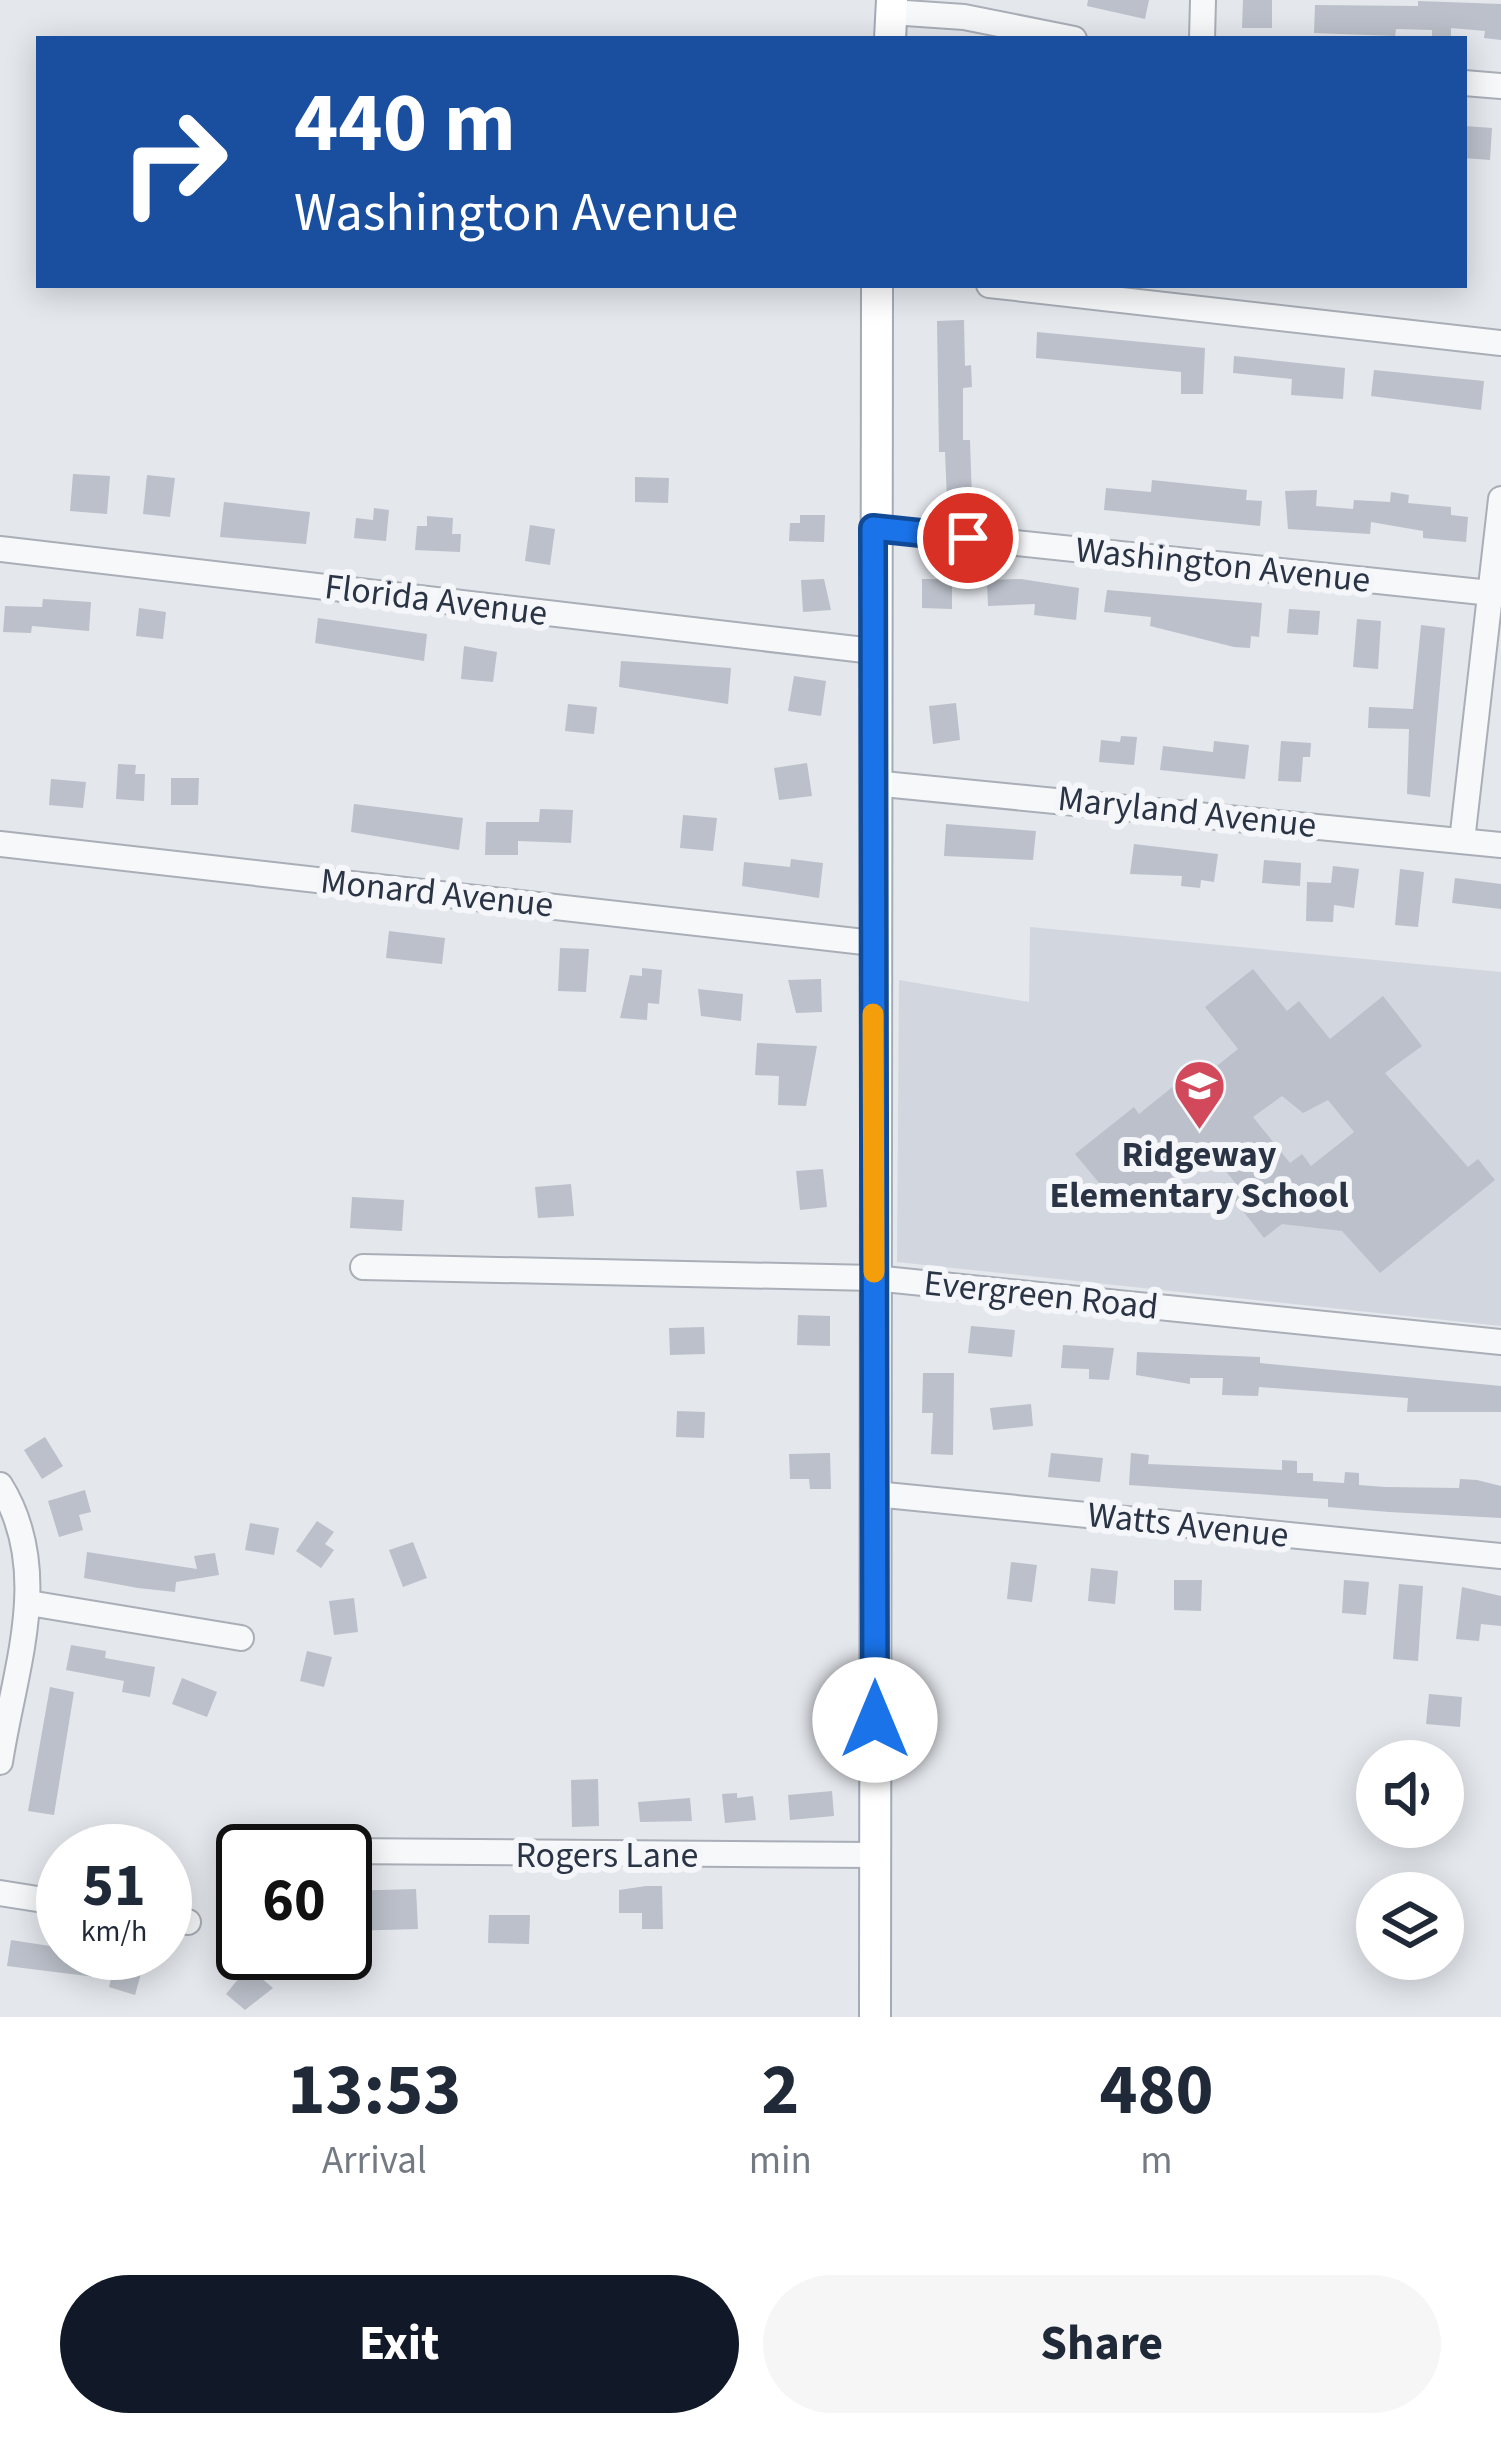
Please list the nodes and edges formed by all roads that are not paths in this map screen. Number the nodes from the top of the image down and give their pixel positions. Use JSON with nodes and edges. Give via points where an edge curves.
{"nodes":[{"id":1,"x":1203,"y":0,"type":"edge"},
{"id":2,"x":891,"y":17,"type":"edge"},
{"id":3,"x":1059,"y":36,"type":"edge"},
{"id":4,"x":1202,"y":36,"type":"edge"},
{"id":5,"x":1467,"y":83,"type":"edge"},
{"id":6,"x":1501,"y":86,"type":"edge"},
{"id":7,"x":877,"y":288,"type":"edge"},
{"id":8,"x":1015,"y":288,"type":"edge"},
{"id":9,"x":1501,"y":343,"type":"edge"},
{"id":10,"x":1501,"y":499,"type":"edge"},
{"id":11,"x":873,"y":528,"type":"junction"},
{"id":12,"x":0,"y":549,"type":"edge"},
{"id":13,"x":1496,"y":594,"type":"edge"},
{"id":14,"x":873,"y":651,"type":"junction"},
{"id":15,"x":873,"y":783,"type":"junction"},
{"id":16,"x":1462,"y":841,"type":"junction"},
{"id":17,"x":0,"y":844,"type":"edge"},
{"id":18,"x":1501,"y":845,"type":"edge"},
{"id":19,"x":873,"y":943,"type":"junction"},
{"id":20,"x":363,"y":1267,"type":"dead end"},
{"id":21,"x":874,"y":1277,"type":"junction"},
{"id":22,"x":1501,"y":1342,"type":"edge"},
{"id":23,"x":0,"y":1486,"type":"edge"},
{"id":24,"x":874,"y":1494,"type":"junction"},
{"id":25,"x":1501,"y":1556,"type":"edge"},
{"id":26,"x":28,"y":1604,"type":"junction"},
{"id":27,"x":241,"y":1638,"type":"dead end"},
{"id":28,"x":3,"y":1728,"type":"edge"},
{"id":29,"x":0,"y":1762,"type":"edge"},
{"id":30,"x":372,"y":1851,"type":"edge"},
{"id":31,"x":875,"y":1855,"type":"junction"},
{"id":32,"x":0,"y":1893,"type":"edge"},
{"id":33,"x":36,"y":1899,"type":"edge"},
{"id":34,"x":875,"y":2017,"type":"edge"}],
"edges":[{"from":1,"to":4,"type":"street"},
{"from":2,"to":3,"type":"street","via":[[964,17]]},
{"from":5,"to":6,"type":"street"},
{"from":7,"to":11,"type":"main road"},
{"from":8,"to":9,"type":"street"},
{"from":10,"to":13,"type":"street"},
{"from":11,"to":13,"type":"street","name":"Washington Avenue"},
{"from":11,"to":14,"type":"main road"},
{"from":12,"to":14,"type":"street","name":"Florida Avenue"},
{"from":13,"to":16,"type":"street"},
{"from":14,"to":15,"type":"main road"},
{"from":15,"to":16,"type":"street","name":"Maryland Avenue"},
{"from":15,"to":19,"type":"main road"},
{"from":16,"to":18,"type":"street","name":"Maryland Avenue"},
{"from":17,"to":19,"type":"street","name":"Monard Avenue"},
{"from":19,"to":21,"type":"main road"},
{"from":20,"to":21,"type":"street","name":"Evergreen Road"},
{"from":21,"to":22,"type":"street","name":"Evergreen Road"},
{"from":21,"to":24,"type":"main road"},
{"from":23,"to":26,"type":"street","via":[[28,1550]]},
{"from":24,"to":25,"type":"street","name":"Watts Avenue"},
{"from":24,"to":31,"type":"main road"},
{"from":26,"to":27,"type":"street"},
{"from":26,"to":28,"type":"street"},
{"from":28,"to":29,"type":"street"},
{"from":30,"to":31,"type":"street","name":"Rogers Lane"},
{"from":31,"to":34,"type":"main road"},
{"from":32,"to":33,"type":"street"}]}
